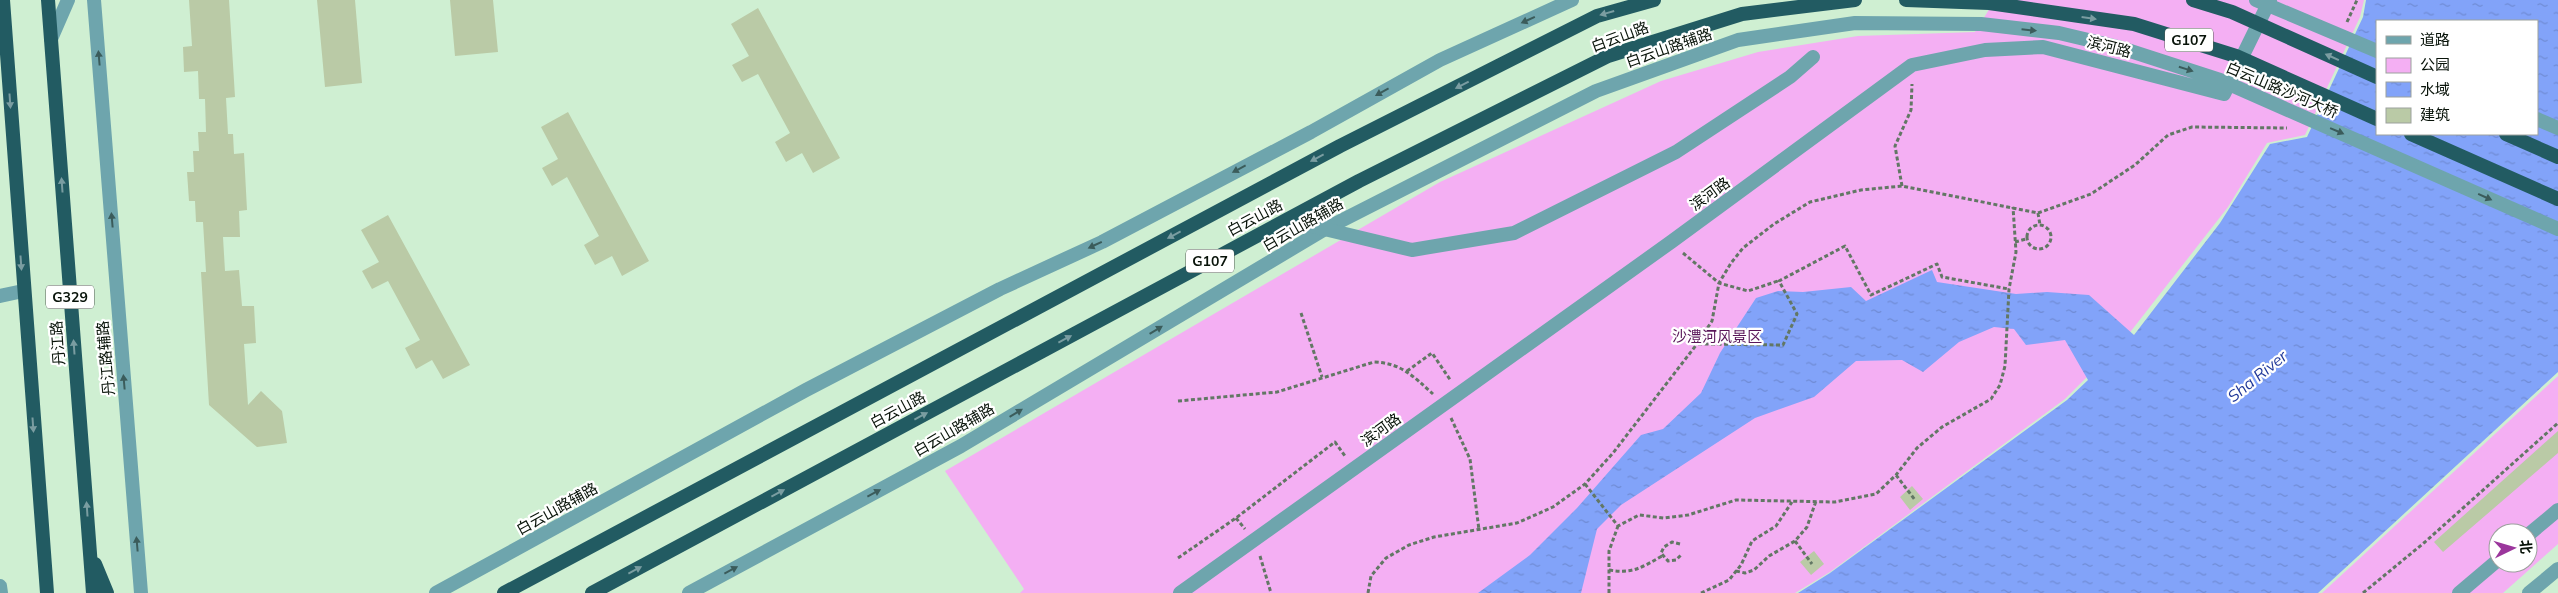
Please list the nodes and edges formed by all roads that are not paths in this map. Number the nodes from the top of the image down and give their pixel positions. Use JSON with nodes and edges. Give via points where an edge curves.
{"nodes":[{"id":1,"x":3,"y":0,"type":"edge"},
{"id":2,"x":48,"y":0,"type":"edge"},
{"id":3,"x":68,"y":0,"type":"edge"},
{"id":4,"x":94,"y":0,"type":"edge"},
{"id":5,"x":1572,"y":0,"type":"edge"},
{"id":6,"x":1654,"y":0,"type":"edge"},
{"id":7,"x":1855,"y":0,"type":"edge"},
{"id":8,"x":1906,"y":0,"type":"edge"},
{"id":9,"x":2194,"y":0,"type":"edge"},
{"id":10,"x":2256,"y":0,"type":"edge"},
{"id":11,"x":2270,"y":0,"type":"edge"},
{"id":12,"x":1981,"y":24,"type":"joint"},
{"id":13,"x":3,"y":35,"type":"edge"},
{"id":14,"x":51,"y":39,"type":"junction"},
{"id":15,"x":2376,"y":51,"type":"edge"},
{"id":16,"x":1813,"y":57,"type":"dead end"},
{"id":17,"x":2376,"y":77,"type":"edge"},
{"id":18,"x":2376,"y":119,"type":"edge"},
{"id":19,"x":2538,"y":119,"type":"edge"},
{"id":20,"x":2558,"y":128,"type":"edge"},
{"id":21,"x":2413,"y":135,"type":"edge"},
{"id":22,"x":2508,"y":135,"type":"edge"},
{"id":23,"x":2558,"y":157,"type":"edge"},
{"id":24,"x":2558,"y":199,"type":"edge"},
{"id":25,"x":1287,"y":220,"type":"junction"},
{"id":26,"x":1325,"y":229,"type":"junction"},
{"id":27,"x":2558,"y":229,"type":"edge"},
{"id":28,"x":23,"y":291,"type":"junction"},
{"id":29,"x":0,"y":296,"type":"edge"},
{"id":30,"x":2558,"y":510,"type":"edge"},
{"id":31,"x":2538,"y":527,"type":"edge"},
{"id":32,"x":43,"y":546,"type":"junction"},
{"id":33,"x":90,"y":551,"type":"junction"},
{"id":34,"x":2488,"y":568,"type":"edge"},
{"id":35,"x":2558,"y":569,"type":"edge"},
{"id":36,"x":0,"y":586,"type":"edge"},
{"id":37,"x":0,"y":593,"type":"edge"},
{"id":38,"x":40,"y":593,"type":"edge"},
{"id":39,"x":47,"y":593,"type":"edge"},
{"id":40,"x":93,"y":593,"type":"edge"},
{"id":41,"x":107,"y":593,"type":"edge"},
{"id":42,"x":141,"y":593,"type":"edge"},
{"id":43,"x":436,"y":593,"type":"edge"},
{"id":44,"x":504,"y":593,"type":"edge"},
{"id":45,"x":592,"y":593,"type":"edge"},
{"id":46,"x":688,"y":593,"type":"edge"},
{"id":47,"x":1180,"y":593,"type":"edge"},
{"id":48,"x":2458,"y":593,"type":"edge"},
{"id":49,"x":2529,"y":593,"type":"edge"}],
"edges":[{"from":1,"to":13,"type":"highway","name":"丹江路","number":"G329"},
{"from":2,"to":14,"type":"highway","name":"丹江路","number":"G329"},
{"from":3,"to":14,"type":"street"},
{"from":42,"to":4,"type":"street","name":"丹江路辅路","one_way":true},
{"from":5,"to":43,"type":"street","name":"白云山路辅路","one_way":true,"via":[[1440,60],[1102,242],[1000,289],[815,385]]},
{"from":6,"to":44,"type":"highway","name":"白云山路","number":"G107","one_way":true,"via":[[1597,16],[1340,146]]},
{"from":7,"to":25,"type":"highway","name":"白云山路","number":"G107","via":[[1742,14],[1608,56]]},
{"from":8,"to":18,"type":"highway","name":"白云山路沙河大桥","number":"G107","one_way":true,"via":[[1989,3],[2134,24],[2236,56]]},
{"from":17,"to":9,"type":"highway","number":"G107","one_way":true,"via":[[2232,12]]},
{"from":10,"to":15,"type":"street"},
{"from":11,"to":47,"type":"street","name":"滨河路","via":[[2224,94],[2043,47],[1985,50],[1912,65],[1672,242]]},
{"from":12,"to":26,"type":"street","name":"白云山路辅路","via":[[1855,24],[1738,40],[1596,91]]},
{"from":12,"to":27,"type":"street","name":"白云山路沙河大桥","one_way":true,"via":[[2059,33],[2118,46],[2220,80]]},
{"from":13,"to":28,"type":"highway","name":"丹江路","number":"G329","one_way":true},
{"from":33,"to":14,"type":"highway","name":"丹江路","number":"G329","one_way":true},
{"from":16,"to":26,"type":"street","via":[[1790,77],[1676,152],[1514,234],[1412,250]]},
{"from":19,"to":20,"type":"street"},
{"from":21,"to":24,"type":"highway"},
{"from":22,"to":23,"type":"highway"},
{"from":25,"to":26,"type":"street"},
{"from":45,"to":25,"type":"highway","name":"白云山路","number":"G107","one_way":true},
{"from":46,"to":26,"type":"street","name":"白云山路辅路","one_way":true,"via":[[961,446]]},
{"from":28,"to":29,"type":"street"},
{"from":28,"to":32,"type":"highway","name":"丹江路","number":"G329","one_way":true},
{"from":30,"to":31,"type":"street"},
{"from":32,"to":38,"type":"highway"},
{"from":32,"to":39,"type":"highway","name":"丹江路","number":"G329"},
{"from":33,"to":40,"type":"highway","name":"丹江路","number":"G329"},
{"from":33,"to":41,"type":"highway"},
{"from":34,"to":48,"type":"street"},
{"from":35,"to":49,"type":"street"},
{"from":36,"to":37,"type":"street"}]}
